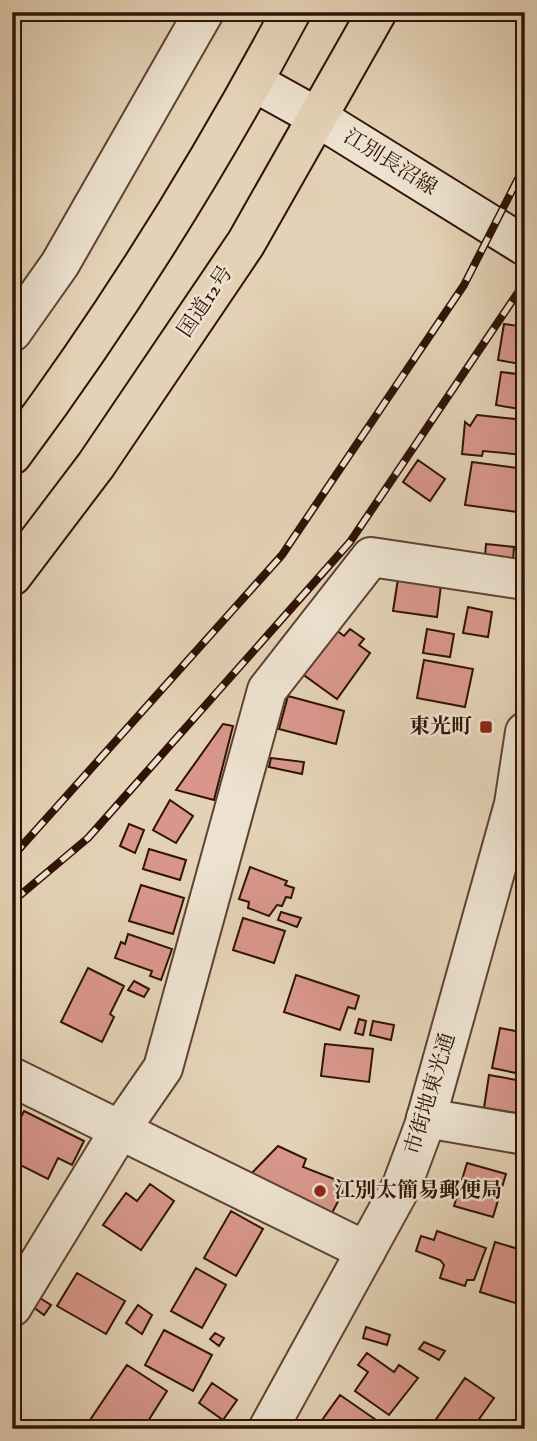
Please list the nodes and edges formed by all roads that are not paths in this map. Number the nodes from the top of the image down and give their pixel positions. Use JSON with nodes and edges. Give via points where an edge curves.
{"nodes":[{"id":1,"x":204,"y":12,"type":"edge"},
{"id":2,"x":291,"y":12,"type":"edge"},
{"id":3,"x":377,"y":12,"type":"edge"},
{"id":4,"x":254,"y":82,"type":"junction"},
{"id":5,"x":317,"y":117,"type":"junction"},
{"id":6,"x":525,"y":246,"type":"edge"},
{"id":7,"x":12,"y":332,"type":"edge"},
{"id":8,"x":12,"y":455,"type":"edge"},
{"id":9,"x":12,"y":576,"type":"edge"},
{"id":10,"x":525,"y":580,"type":"edge"},
{"id":11,"x":523,"y":754,"type":"edge"},
{"id":12,"x":12,"y":1077,"type":"edge"},
{"id":13,"x":426,"y":1118,"type":"junction"},
{"id":14,"x":120,"y":1130,"type":"junction"},
{"id":15,"x":525,"y":1135,"type":"edge"},
{"id":16,"x":366,"y":1251,"type":"junction"},
{"id":17,"x":12,"y":1307,"type":"edge"},
{"id":18,"x":268,"y":1429,"type":"edge"}],
"edges":[{"from":1,"to":7,"type":"street","via":[[60,264]]},
{"from":2,"to":4,"type":"highway"},
{"from":3,"to":5,"type":"highway","name":"国道12号"},
{"from":4,"to":5,"type":"street","name":"江別長沼線"},
{"from":4,"to":8,"type":"highway","via":[[83,359]]},
{"from":5,"to":6,"type":"street","name":"江別長沼線"},
{"from":5,"to":9,"type":"highway","name":"国道12号","via":[[230,265],[96,465]]},
{"from":10,"to":14,"type":"street","via":[[371,557],[267,690],[163,1068]]},
{"from":11,"to":13,"type":"street","name":"市街地東光通","via":[[514,804]]},
{"from":12,"to":14,"type":"street"},
{"from":13,"to":15,"type":"street"},
{"from":13,"to":16,"type":"street","name":"市街地東光通","via":[[402,1185]]},
{"from":14,"to":16,"type":"street"},
{"from":14,"to":17,"type":"street"},
{"from":16,"to":18,"type":"street","name":"市街地東光通"}]}
